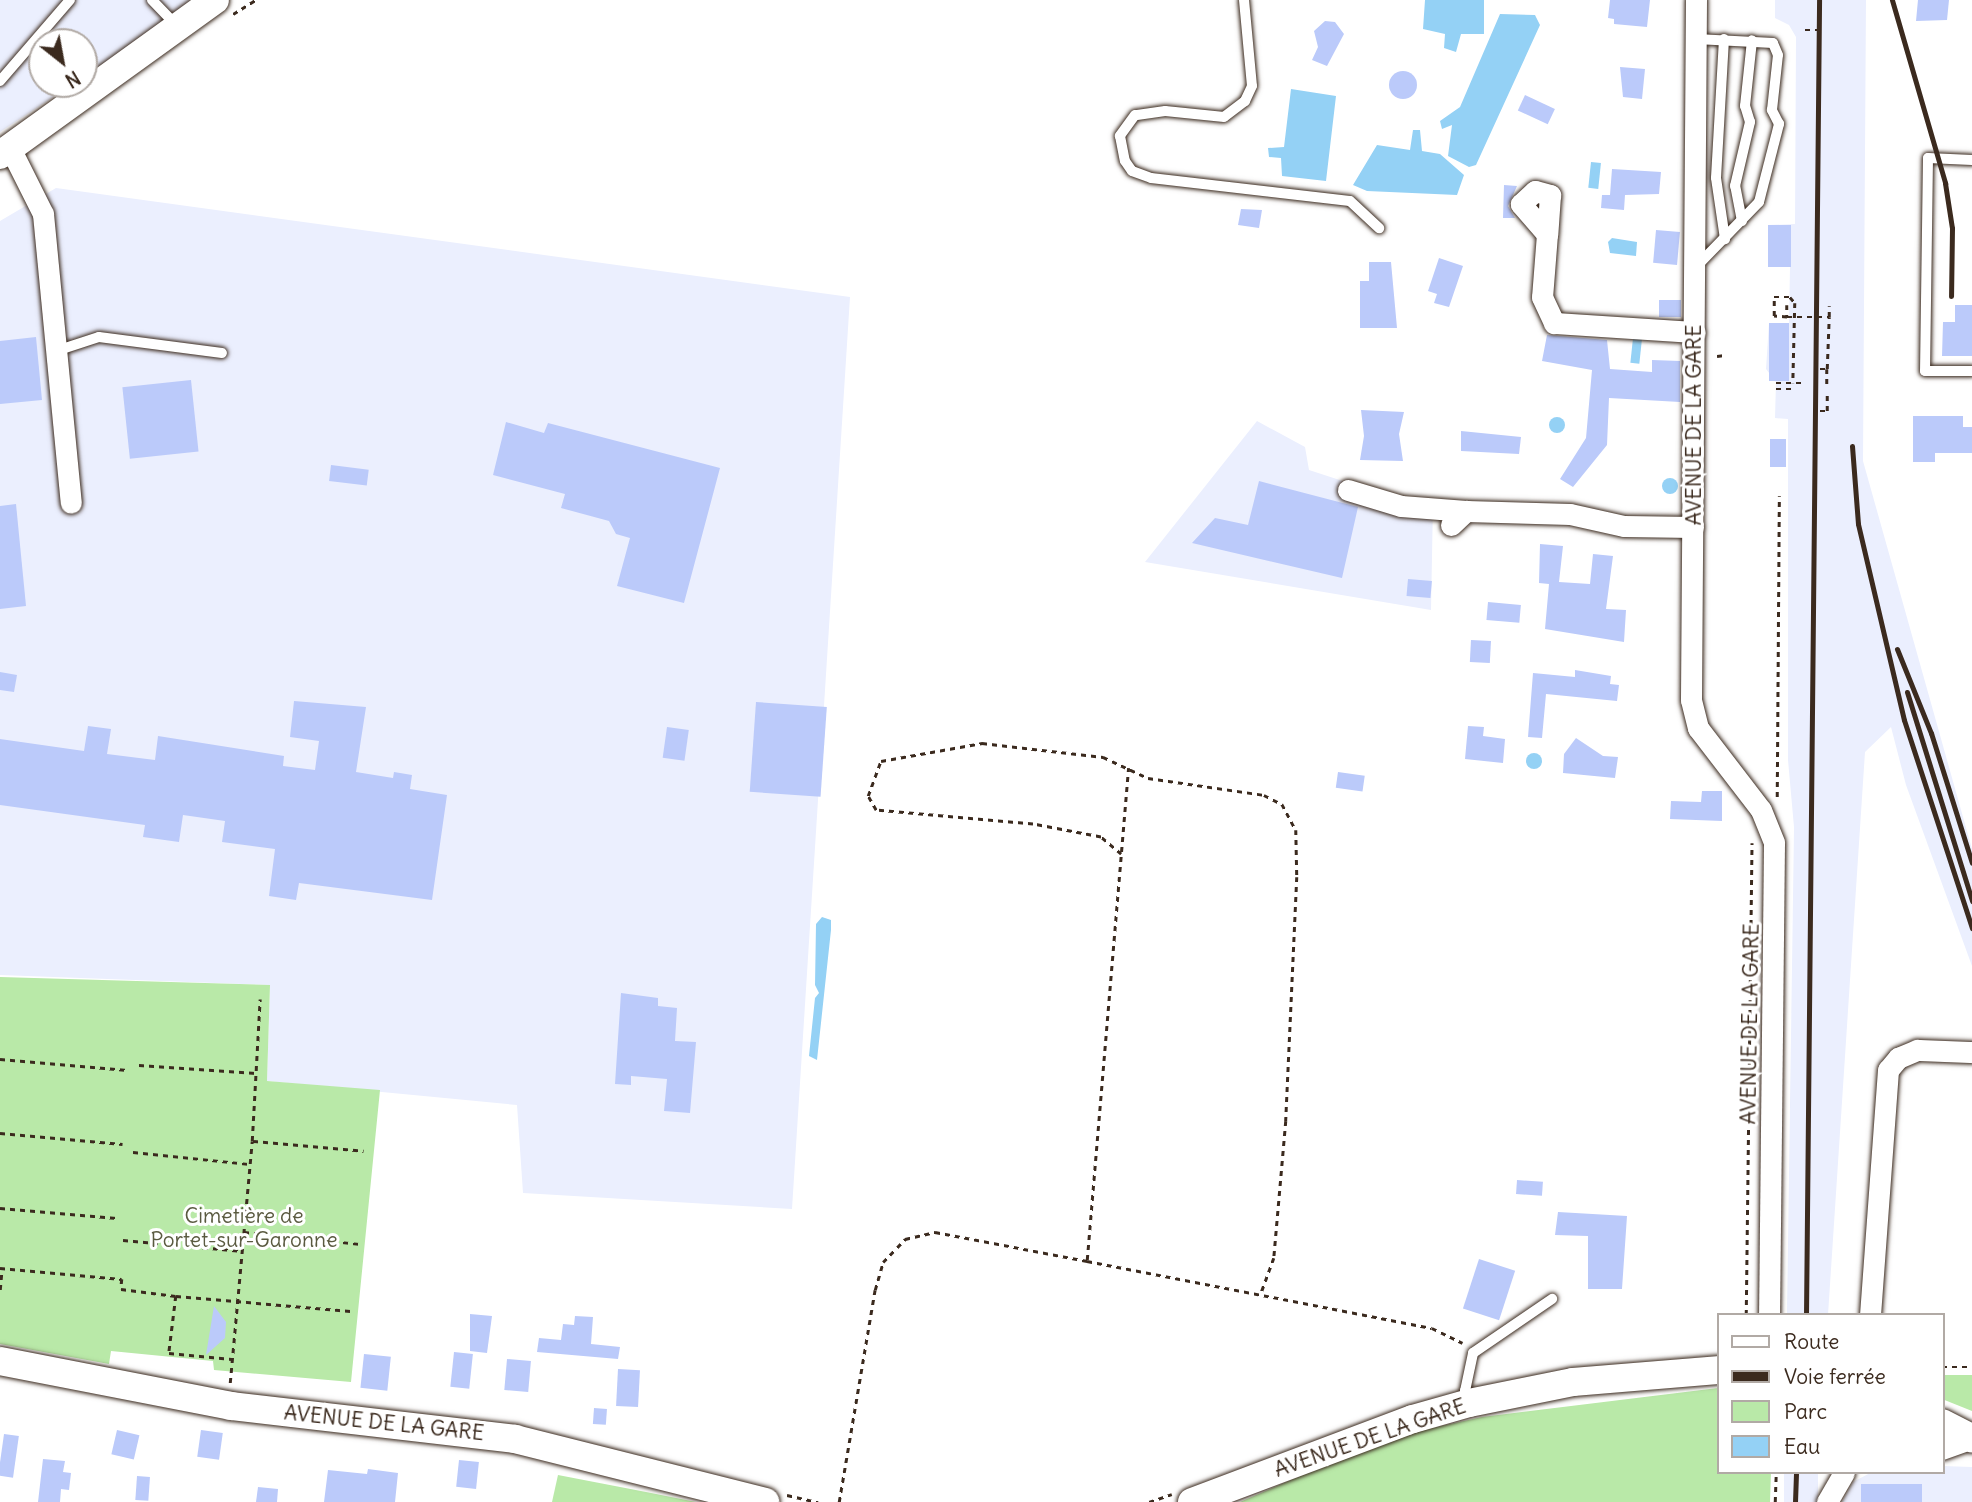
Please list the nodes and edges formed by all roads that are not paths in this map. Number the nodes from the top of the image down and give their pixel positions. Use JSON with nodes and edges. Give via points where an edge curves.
{"nodes":[{"id":1,"x":70,"y":0,"type":"edge"},
{"id":2,"x":152,"y":0,"type":"edge"},
{"id":3,"x":215,"y":0,"type":"edge"},
{"id":4,"x":1244,"y":0,"type":"edge"},
{"id":5,"x":1696,"y":0,"type":"edge"},
{"id":6,"x":177,"y":27,"type":"junction"},
{"id":7,"x":1696,"y":39,"type":"junction"},
{"id":8,"x":1724,"y":39,"type":"junction"},
{"id":9,"x":1752,"y":40,"type":"junction"},
{"id":10,"x":0,"y":81,"type":"edge"},
{"id":11,"x":5,"y":151,"type":"edge"},
{"id":12,"x":1972,"y":160,"type":"edge"},
{"id":13,"x":1742,"y":221,"type":"junction"},
{"id":14,"x":1379,"y":228,"type":"dead end"},
{"id":15,"x":1547,"y":234,"type":"dead end"},
{"id":16,"x":1725,"y":239,"type":"junction"},
{"id":17,"x":1695,"y":268,"type":"junction"},
{"id":18,"x":1695,"y":332,"type":"junction"},
{"id":19,"x":56,"y":351,"type":"junction"},
{"id":20,"x":222,"y":353,"type":"dead end"},
{"id":21,"x":1972,"y":371,"type":"edge"},
{"id":22,"x":1348,"y":490,"type":"dead end"},
{"id":23,"x":71,"y":503,"type":"dead end"},
{"id":24,"x":1693,"y":527,"type":"junction"},
{"id":25,"x":1972,"y":1052,"type":"edge"},
{"id":26,"x":1552,"y":1298,"type":"dead end"},
{"id":27,"x":1769,"y":1313,"type":"edge"},
{"id":28,"x":1870,"y":1313,"type":"edge"},
{"id":29,"x":0,"y":1361,"type":"edge"},
{"id":30,"x":1716,"y":1370,"type":"edge"},
{"id":31,"x":1469,"y":1403,"type":"junction"},
{"id":32,"x":1949,"y":1415,"type":"edge"},
{"id":33,"x":1972,"y":1438,"type":"edge"},
{"id":34,"x":1944,"y":1448,"type":"edge"},
{"id":35,"x":1843,"y":1474,"type":"edge"},
{"id":36,"x":765,"y":1502,"type":"edge"},
{"id":37,"x":1192,"y":1502,"type":"edge"},
{"id":38,"x":1827,"y":1502,"type":"edge"}],
"edges":[{"from":1,"to":10,"type":"lane"},
{"from":2,"to":6,"type":"lane"},
{"from":3,"to":6,"type":"street"},
{"from":4,"to":14,"type":"lane","via":[[1252,86],[1245,101],[1224,117],[1165,111],[1135,115],[1120,136],[1125,161],[1132,171],[1151,178],[1350,201]]},
{"from":5,"to":7,"type":"street","name":"AVENUE DE LA GARE"},
{"from":6,"to":11,"type":"street"},
{"from":7,"to":8,"type":"lane"},
{"from":7,"to":17,"type":"street","name":"AVENUE DE LA GARE"},
{"from":8,"to":9,"type":"lane"},
{"from":8,"to":16,"type":"lane","via":[[1716,178]]},
{"from":9,"to":13,"type":"lane","via":[[1745,106],[1751,122],[1735,186]]},
{"from":9,"to":13,"type":"lane","via":[[1769,41],[1778,52],[1772,110],[1779,124],[1761,196]]},
{"from":11,"to":19,"type":"street","via":[[43,214]]},
{"from":12,"to":21,"type":"lane","via":[[1928,158],[1925,371]]},
{"from":13,"to":16,"type":"lane"},
{"from":15,"to":18,"type":"street","via":[[1542,297],[1554,323]]},
{"from":16,"to":17,"type":"lane"},
{"from":17,"to":18,"type":"street","name":"AVENUE DE LA GARE"},
{"from":18,"to":24,"type":"street","name":"AVENUE DE LA GARE"},
{"from":19,"to":20,"type":"lane","via":[[99,337]]},
{"from":19,"to":23,"type":"street"},
{"from":22,"to":24,"type":"street","via":[[1459,518],[1570,513],[1624,526]]},
{"from":24,"to":27,"type":"street","name":"AVENUE DE LA GARE","via":[[1693,713],[1698,728],[1769,825],[1774,844]]},
{"from":25,"to":28,"type":"street","via":[[1917,1050],[1898,1058],[1888,1070]]},
{"from":26,"to":31,"type":"lane","via":[[1473,1353],[1465,1391]]},
{"from":29,"to":36,"type":"street","name":"AVENUE DE LA GARE","via":[[223,1404],[514,1439]]},
{"from":30,"to":31,"type":"street","name":"AVENUE DE LA GARE","via":[[1573,1382]]},
{"from":31,"to":37,"type":"street","name":"AVENUE DE LA GARE","via":[[1393,1426]]},
{"from":32,"to":33,"type":"street"},
{"from":33,"to":34,"type":"street"},
{"from":35,"to":38,"type":"street"}]}
